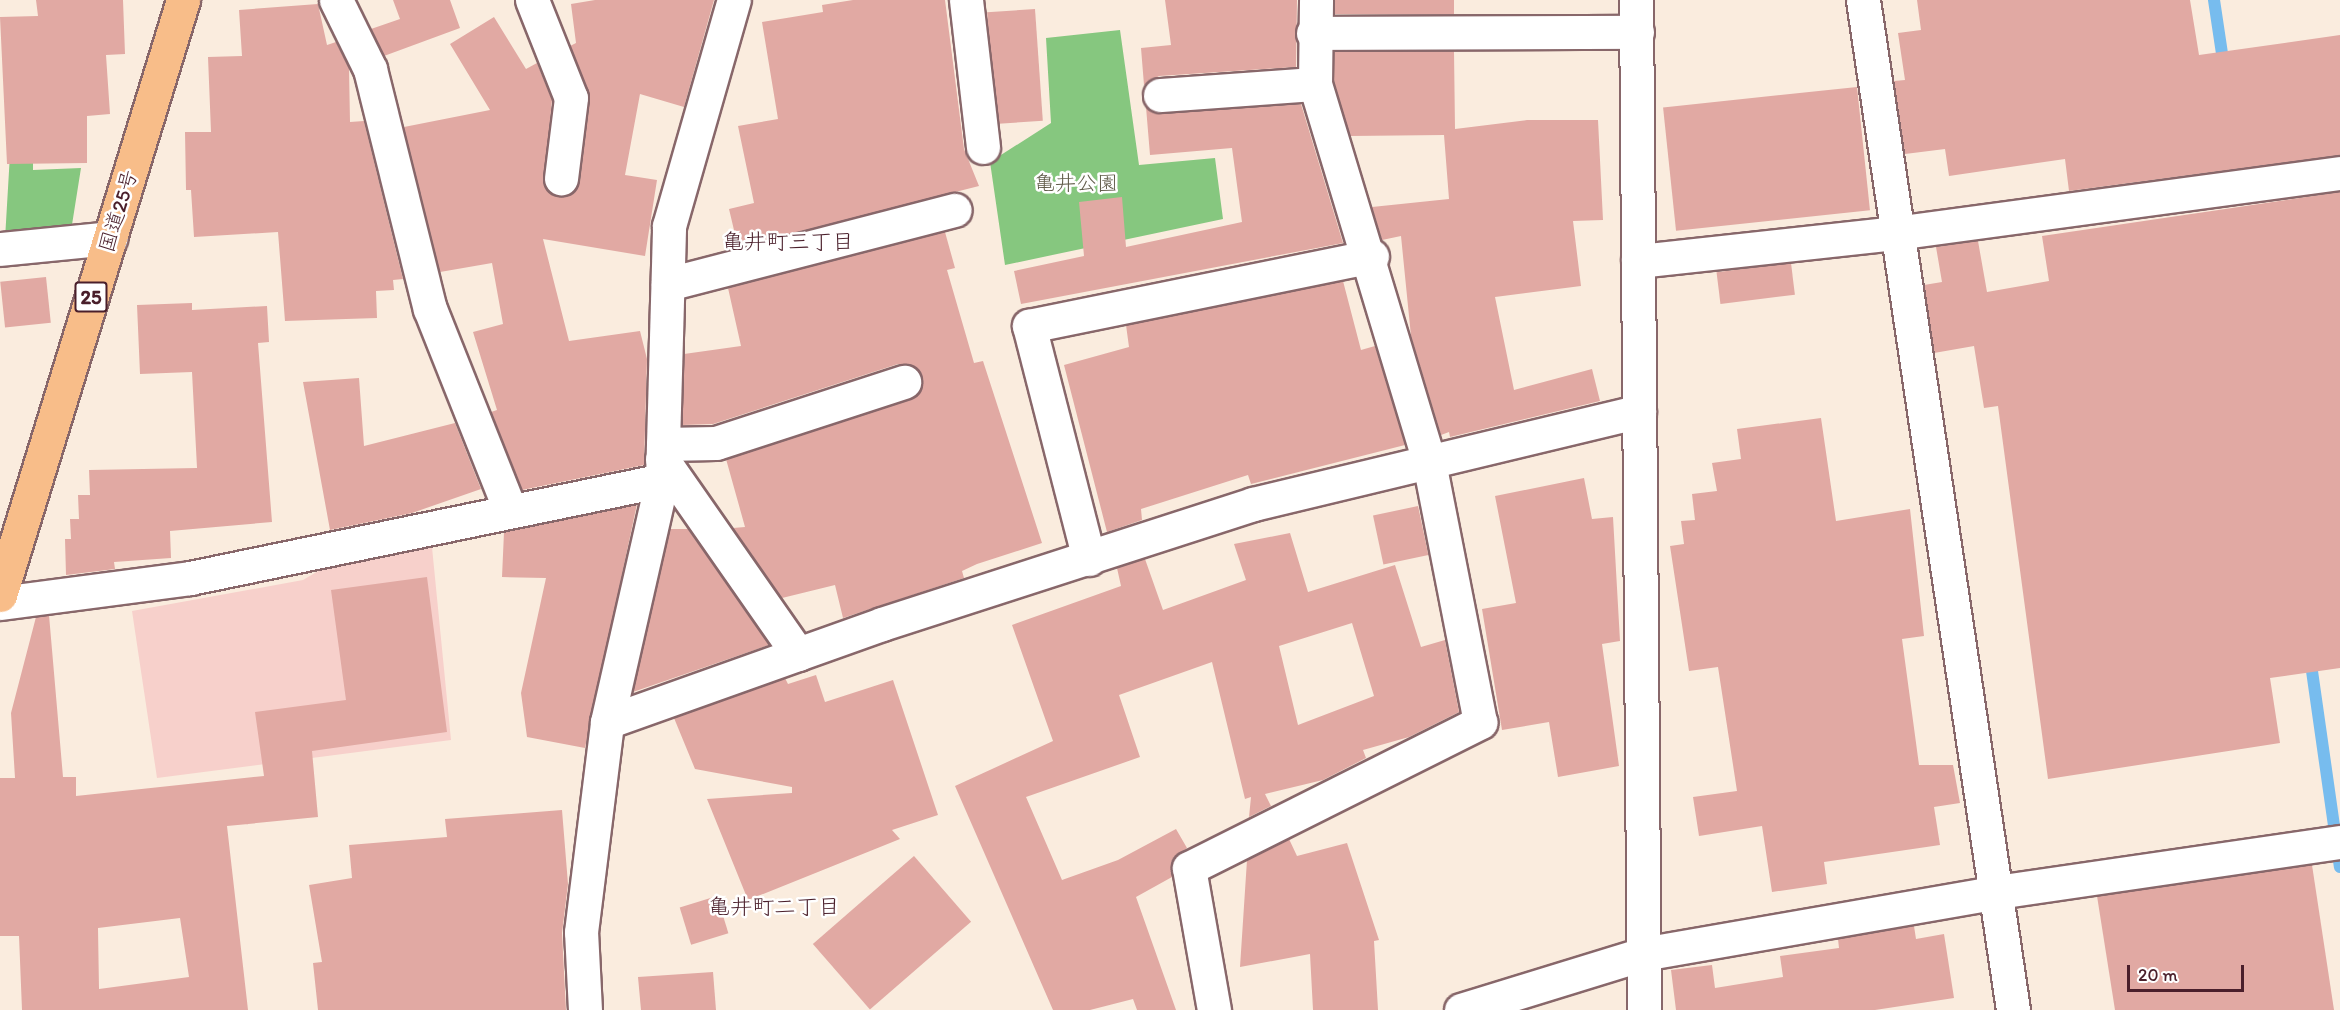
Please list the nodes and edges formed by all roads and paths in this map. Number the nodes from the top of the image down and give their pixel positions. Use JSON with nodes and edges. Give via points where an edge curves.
{"nodes":[{"id":1,"x":183,"y":0,"type":"edge"},
{"id":2,"x":336,"y":0,"type":"edge"},
{"id":3,"x":532,"y":0,"type":"edge"},
{"id":4,"x":734,"y":0,"type":"edge"},
{"id":5,"x":966,"y":0,"type":"edge"},
{"id":6,"x":1316,"y":0,"type":"edge"},
{"id":7,"x":1863,"y":0,"type":"edge"},
{"id":8,"x":1637,"y":16,"type":"edge"},
{"id":9,"x":1313,"y":33,"type":"junction"},
{"id":10,"x":1316,"y":84,"type":"junction"},
{"id":11,"x":1160,"y":95,"type":"dead end"},
{"id":12,"x":984,"y":147,"type":"dead end"},
{"id":13,"x":2340,"y":173,"type":"edge"},
{"id":14,"x":561,"y":178,"type":"dead end"},
{"id":15,"x":955,"y":210,"type":"dead end"},
{"id":16,"x":1896,"y":233,"type":"junction"},
{"id":17,"x":110,"y":238,"type":"junction"},
{"id":18,"x":0,"y":249,"type":"edge"},
{"id":19,"x":1372,"y":256,"type":"junction"},
{"id":20,"x":1638,"y":261,"type":"junction"},
{"id":21,"x":668,"y":284,"type":"junction"},
{"id":22,"x":904,"y":382,"type":"dead end"},
{"id":23,"x":1639,"y":411,"type":"junction"},
{"id":24,"x":1428,"y":458,"type":"junction"},
{"id":25,"x":662,"y":461,"type":"junction"},
{"id":26,"x":509,"y":508,"type":"junction"},
{"id":27,"x":1089,"y":559,"type":"junction"},
{"id":28,"x":0,"y":595,"type":"edge"},
{"id":29,"x":0,"y":603,"type":"edge"},
{"id":30,"x":798,"y":654,"type":"junction"},
{"id":31,"x":606,"y":722,"type":"junction"},
{"id":32,"x":2328,"y":844,"type":"edge"},
{"id":33,"x":1997,"y":892,"type":"junction"},
{"id":34,"x":1644,"y":954,"type":"junction"},
{"id":35,"x":585,"y":1010,"type":"edge"},
{"id":36,"x":1214,"y":1010,"type":"edge"},
{"id":37,"x":1461,"y":1010,"type":"edge"},
{"id":38,"x":1644,"y":1010,"type":"edge"},
{"id":39,"x":2013,"y":1010,"type":"edge"}],
"edges":[{"from":1,"to":17,"type":"highway","name":"国道25号","number":"25"},
{"from":2,"to":26,"type":"street","via":[[370,69],[430,309]]},
{"from":3,"to":14,"type":"street","via":[[571,98]]},
{"from":4,"to":21,"type":"street","via":[[669,225]]},
{"from":5,"to":12,"type":"street"},
{"from":6,"to":9,"type":"street"},
{"from":7,"to":16,"type":"street"},
{"from":8,"to":9,"type":"street"},
{"from":8,"to":20,"type":"street"},
{"from":9,"to":10,"type":"street"},
{"from":10,"to":11,"type":"street"},
{"from":10,"to":19,"type":"street"},
{"from":13,"to":16,"type":"street"},
{"from":15,"to":21,"type":"street"},
{"from":16,"to":20,"type":"street"},
{"from":16,"to":33,"type":"street"},
{"from":17,"to":18,"type":"street"},
{"from":17,"to":28,"type":"highway","name":"国道25号","number":"25"},
{"from":19,"to":24,"type":"street"},
{"from":19,"to":27,"type":"street","via":[[1029,326]]},
{"from":20,"to":23,"type":"street"},
{"from":21,"to":25,"type":"street"},
{"from":22,"to":25,"type":"street"},
{"from":23,"to":24,"type":"street"},
{"from":23,"to":34,"type":"street"},
{"from":24,"to":27,"type":"street","via":[[1253,504]]},
{"from":24,"to":36,"type":"street","via":[[1480,722],[1189,868]]},
{"from":25,"to":26,"type":"street"},
{"from":25,"to":30,"type":"street"},
{"from":25,"to":31,"type":"street"},
{"from":26,"to":29,"type":"street","via":[[190,578]]},
{"from":27,"to":30,"type":"street"},
{"from":30,"to":31,"type":"street"},
{"from":31,"to":35,"type":"street","via":[[581,932]]},
{"from":32,"to":33,"type":"street"},
{"from":33,"to":34,"type":"street"},
{"from":33,"to":39,"type":"street"},
{"from":34,"to":37,"type":"street"},
{"from":34,"to":38,"type":"street"}]}
